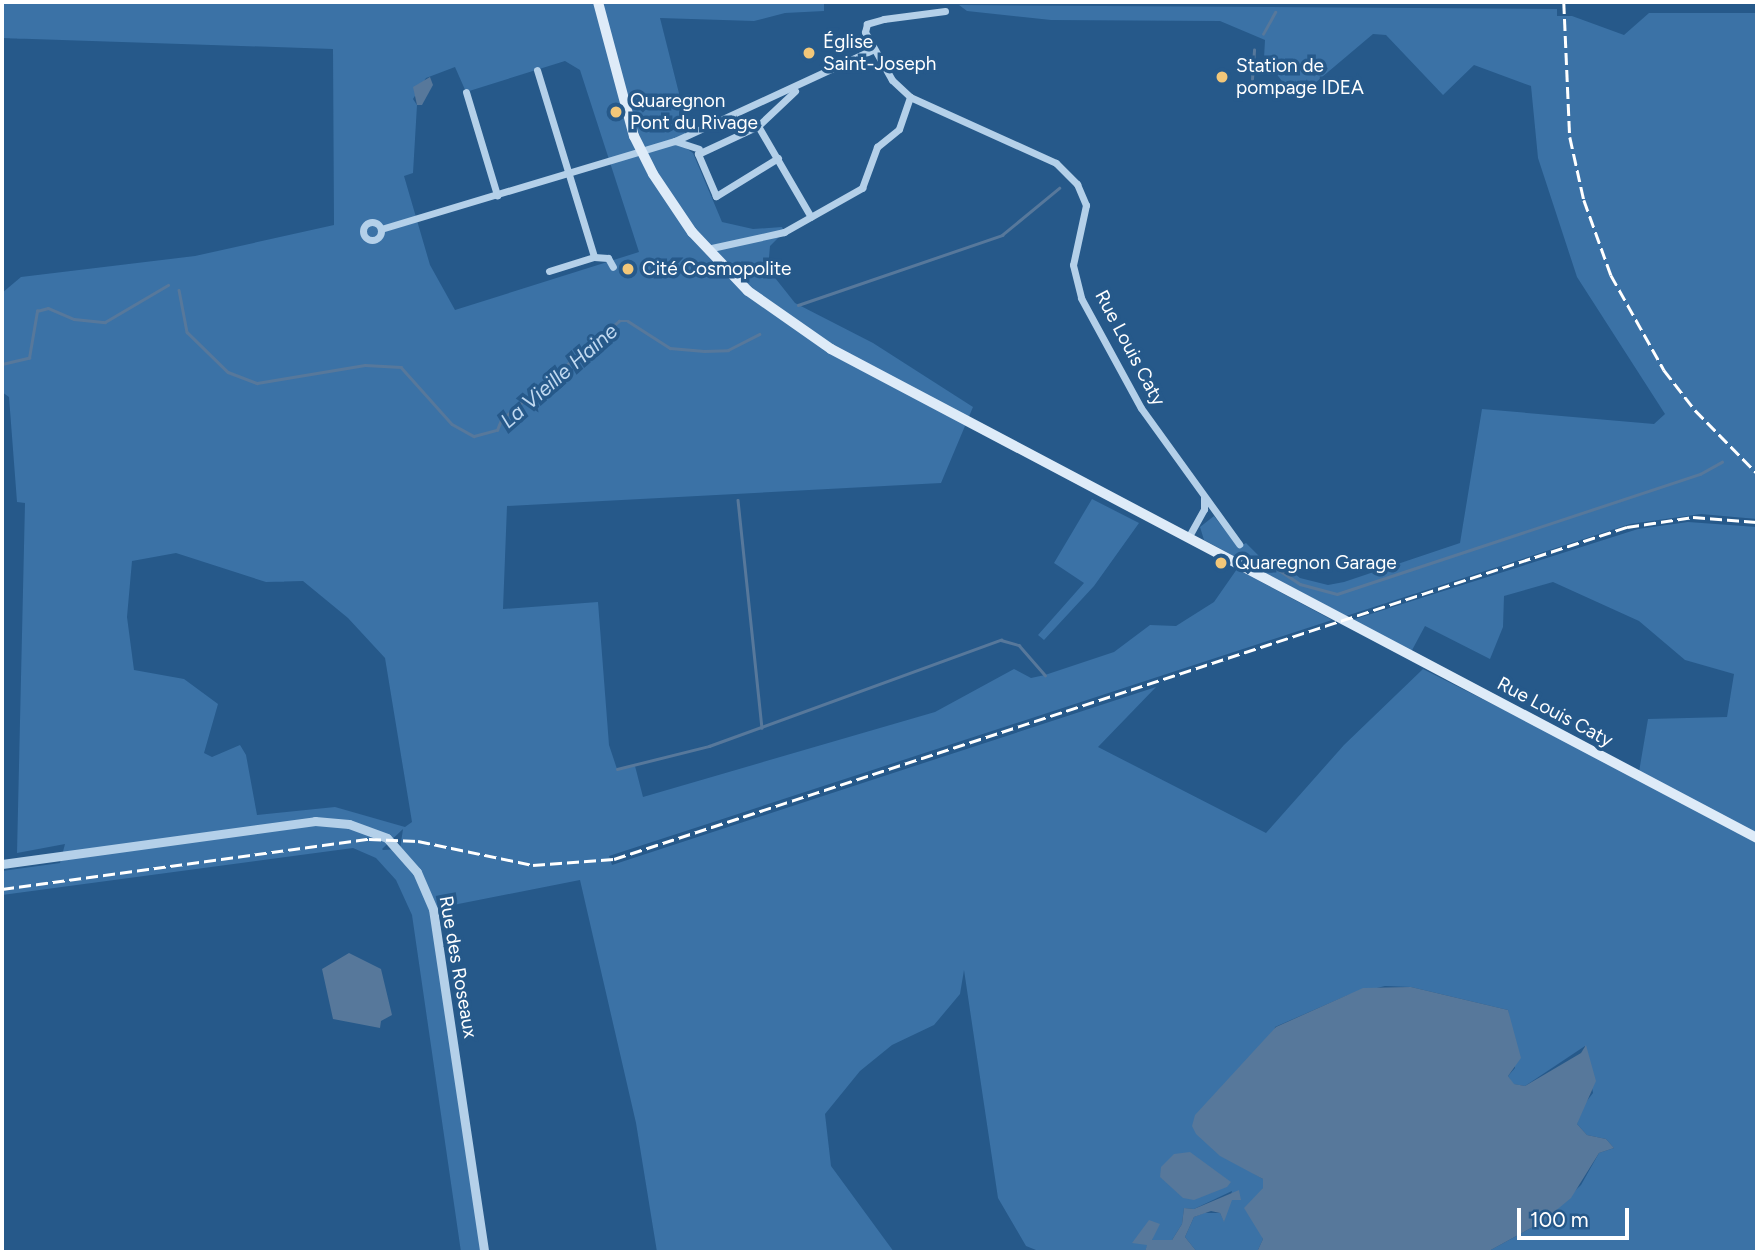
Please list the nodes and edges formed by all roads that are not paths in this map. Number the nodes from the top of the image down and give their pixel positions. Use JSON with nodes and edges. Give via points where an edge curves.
{"nodes":[{"id":1,"x":598,"y":2,"type":"edge"},
{"id":2,"x":945,"y":11,"type":"dead end"},
{"id":3,"x":872,"y":50,"type":"junction"},
{"id":4,"x":537,"y":70,"type":"dead end"},
{"id":5,"x":800,"y":87,"type":"junction"},
{"id":6,"x":466,"y":92,"type":"dead end"},
{"id":7,"x":910,"y":97,"type":"junction"},
{"id":8,"x":758,"y":126,"type":"junction"},
{"id":9,"x":675,"y":141,"type":"junction"},
{"id":10,"x":699,"y":151,"type":"junction"},
{"id":11,"x":778,"y":158,"type":"junction"},
{"id":12,"x":569,"y":174,"type":"junction"},
{"id":13,"x":497,"y":195,"type":"junction"},
{"id":14,"x":811,"y":217,"type":"junction"},
{"id":15,"x":381,"y":229,"type":"dead end"},
{"id":16,"x":707,"y":249,"type":"junction"},
{"id":17,"x":594,"y":257,"type":"junction"},
{"id":18,"x":613,"y":267,"type":"dead end"},
{"id":19,"x":549,"y":271,"type":"dead end"},
{"id":20,"x":1204,"y":497,"type":"junction"},
{"id":21,"x":1188,"y":538,"type":"junction"},
{"id":22,"x":1239,"y":544,"type":"dead end"},
{"id":23,"x":1757,"y":838,"type":"edge"},
{"id":24,"x":2,"y":864,"type":"edge"},
{"id":25,"x":484,"y":1252,"type":"edge"}],
"edges":[{"from":1,"to":16,"type":"main road","name":"Rue Louis Caty","bridge":true,"via":[[634,136],[653,174]]},
{"from":2,"to":3,"type":"street","name":"Rue Louis Caty","via":[[867,24]]},
{"from":3,"to":5,"type":"street"},
{"from":3,"to":7,"type":"street","name":"Rue Louis Caty"},
{"from":4,"to":12,"type":"street"},
{"from":5,"to":8,"type":"street"},
{"from":5,"to":9,"type":"street"},
{"from":6,"to":13,"type":"street"},
{"from":7,"to":14,"type":"street","via":[[899,129],[877,147],[862,188]]},
{"from":7,"to":20,"type":"street","name":"Rue Louis Caty","via":[[1056,163],[1077,184],[1086,205],[1073,265],[1081,298],[1141,408]]},
{"from":8,"to":10,"type":"street"},
{"from":8,"to":11,"type":"street"},
{"from":9,"to":10,"type":"street"},
{"from":9,"to":12,"type":"street"},
{"from":10,"to":11,"type":"street","via":[[716,196]]},
{"from":11,"to":14,"type":"street"},
{"from":12,"to":13,"type":"street"},
{"from":12,"to":17,"type":"street"},
{"from":13,"to":15,"type":"street"},
{"from":14,"to":16,"type":"street","via":[[772,235]]},
{"from":16,"to":21,"type":"main road","name":"Rue Louis Caty","via":[[780,317],[831,349]]},
{"from":17,"to":18,"type":"street","via":[[608,258]]},
{"from":17,"to":19,"type":"street"},
{"from":20,"to":21,"type":"street","via":[[1204,509]]},
{"from":20,"to":22,"type":"street","name":"Rue Louis Caty"},
{"from":21,"to":23,"type":"main road","name":"Rue Louis Caty"},
{"from":24,"to":25,"type":"street","name":"Rue des Roseaux","via":[[315,821],[349,824],[387,838],[417,872],[433,909]]}]}
